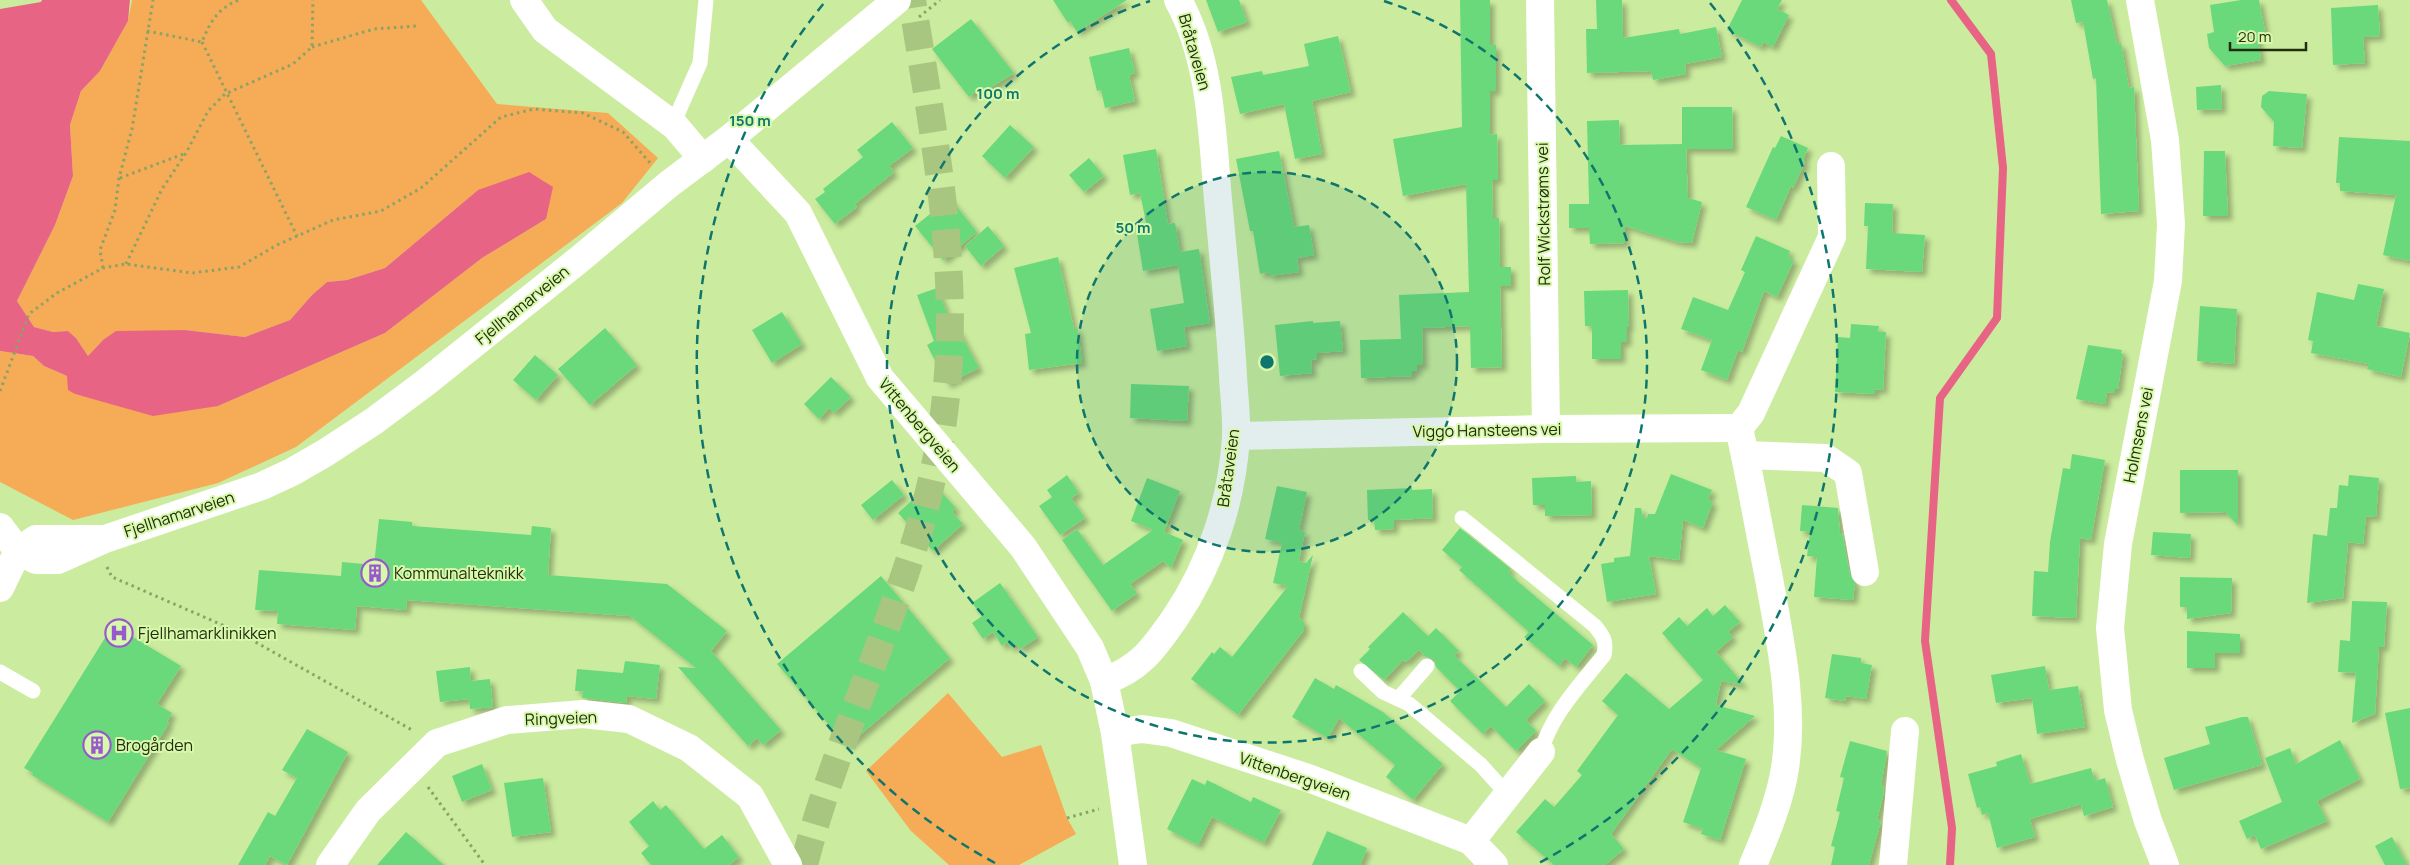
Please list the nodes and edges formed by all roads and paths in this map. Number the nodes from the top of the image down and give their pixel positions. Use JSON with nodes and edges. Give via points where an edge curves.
{"nodes":[{"id":1,"x":153,"y":0,"type":"edge"},
{"id":2,"x":239,"y":0,"type":"edge"},
{"id":3,"x":313,"y":0,"type":"edge"},
{"id":4,"x":524,"y":0,"type":"edge"},
{"id":5,"x":706,"y":0,"type":"edge"},
{"id":6,"x":897,"y":0,"type":"edge"},
{"id":7,"x":1178,"y":0,"type":"edge"},
{"id":8,"x":1540,"y":0,"type":"edge"},
{"id":9,"x":2140,"y":0,"type":"edge"},
{"id":10,"x":417,"y":26,"type":"dead end"},
{"id":11,"x":147,"y":32,"type":"junction"},
{"id":12,"x":202,"y":42,"type":"junction"},
{"id":13,"x":312,"y":47,"type":"junction"},
{"id":14,"x":225,"y":94,"type":"junction"},
{"id":15,"x":673,"y":124,"type":"junction"},
{"id":16,"x":729,"y":139,"type":"junction"},
{"id":17,"x":186,"y":153,"type":"junction"},
{"id":18,"x":703,"y":160,"type":"junction"},
{"id":19,"x":654,"y":166,"type":"dead end"},
{"id":20,"x":1832,"y":166,"type":"dead end"},
{"id":21,"x":119,"y":178,"type":"junction"},
{"id":22,"x":297,"y":236,"type":"junction"},
{"id":23,"x":126,"y":264,"type":"junction"},
{"id":24,"x":103,"y":268,"type":"junction"},
{"id":25,"x":0,"y":391,"type":"edge"},
{"id":26,"x":1739,"y":428,"type":"junction"},
{"id":27,"x":1546,"y":429,"type":"junction"},
{"id":28,"x":1236,"y":436,"type":"junction"},
{"id":29,"x":1745,"y":455,"type":"junction"},
{"id":30,"x":1462,"y":518,"type":"dead end"},
{"id":31,"x":0,"y":527,"type":"edge"},
{"id":32,"x":104,"y":550,"type":"junction"},
{"id":33,"x":18,"y":551,"type":"junction"},
{"id":34,"x":1865,"y":572,"type":"dead end"},
{"id":35,"x":0,"y":588,"type":"edge"},
{"id":36,"x":1427,"y":666,"type":"dead end"},
{"id":37,"x":1361,"y":671,"type":"dead end"},
{"id":38,"x":0,"y":672,"type":"edge"},
{"id":39,"x":1104,"y":681,"type":"junction"},
{"id":40,"x":33,"y":691,"type":"dead end"},
{"id":41,"x":1399,"y":698,"type":"junction"},
{"id":42,"x":1905,"y":731,"type":"dead end"},
{"id":43,"x":1115,"y":733,"type":"junction"},
{"id":44,"x":437,"y":743,"type":"junction"},
{"id":45,"x":1541,"y":752,"type":"joint"},
{"id":46,"x":413,"y":767,"type":"junction"},
{"id":47,"x":1507,"y":794,"type":"junction"},
{"id":48,"x":1123,"y":801,"type":"junction"},
{"id":49,"x":1067,"y":818,"type":"dead end"},
{"id":50,"x":1471,"y":841,"type":"junction"},
{"id":51,"x":330,"y":865,"type":"edge"},
{"id":52,"x":485,"y":865,"type":"edge"},
{"id":53,"x":788,"y":865,"type":"edge"},
{"id":54,"x":1133,"y":865,"type":"edge"},
{"id":55,"x":1494,"y":865,"type":"edge"},
{"id":56,"x":1753,"y":865,"type":"edge"},
{"id":57,"x":1893,"y":865,"type":"edge"},
{"id":58,"x":2164,"y":865,"type":"edge"}],
"edges":[{"from":1,"to":11,"type":"path"},
{"from":2,"to":12,"type":"path","via":[[226,5],[211,20]]},
{"from":3,"to":13,"type":"path"},
{"from":4,"to":15,"type":"street","via":[[544,30]]},
{"from":5,"to":15,"type":"lane","via":[[700,62]]},
{"from":6,"to":16,"type":"street","name":"Fjellhamarveien"},
{"from":7,"to":28,"type":"street","name":"Bråtaveien","via":[[1187,17],[1206,81],[1230,325]]},
{"from":8,"to":27,"type":"street","name":"Rolf Wickstrøms vei"},
{"from":9,"to":58,"type":"street","name":"Holmsens vei","via":[[2165,140],[2170,224],[2168,281],[2118,544],[2110,628],[2114,681],[2128,752]]},
{"from":10,"to":13,"type":"path","via":[[374,29]]},
{"from":11,"to":12,"type":"path"},
{"from":11,"to":21,"type":"path","via":[[132,130]]},
{"from":12,"to":14,"type":"path"},
{"from":13,"to":14,"type":"path","via":[[293,64]]},
{"from":14,"to":17,"type":"path","via":[[208,111]]},
{"from":14,"to":22,"type":"path"},
{"from":15,"to":18,"type":"street"},
{"from":16,"to":18,"type":"street","name":"Fjellhamarveien"},
{"from":16,"to":39,"type":"street","name":"Vittenbergveien","via":[[798,213],[880,378],[1023,548],[1090,648]]},
{"from":17,"to":21,"type":"path"},
{"from":17,"to":23,"type":"path","via":[[162,189]]},
{"from":18,"to":32,"type":"street","name":"Fjellhamarveien","via":[[669,184],[425,383],[325,453],[292,472]]},
{"from":19,"to":22,"type":"path","via":[[623,132],[583,113],[534,109],[501,117],[420,188],[381,211],[333,220]]},
{"from":20,"to":26,"type":"street","via":[[1832,237],[1752,413]]},
{"from":21,"to":24,"type":"path","via":[[115,210],[100,250]]},
{"from":22,"to":23,"type":"path","via":[[239,267],[192,273]]},
{"from":23,"to":24,"type":"path"},
{"from":24,"to":25,"type":"path","via":[[56,293],[29,314]]},
{"from":26,"to":27,"type":"street","name":"Viggo Hansteens vei"},
{"from":26,"to":29,"type":"street"},
{"from":27,"to":28,"type":"street","name":"Viggo Hansteens vei"},
{"from":28,"to":39,"type":"street","name":"Bråtaveien","via":[[1218,532],[1204,569],[1145,659],[1122,676]]},
{"from":29,"to":34,"type":"street","via":[[1826,458],[1848,473]]},
{"from":29,"to":56,"type":"street","via":[[1775,611],[1788,715],[1785,770]]},
{"from":30,"to":45,"type":"lane","via":[[1595,626],[1604,637],[1604,655],[1554,720],[1545,735]]},
{"from":31,"to":33,"type":"street"},
{"from":32,"to":33,"type":"street","name":"Fjellhamarveien","via":[[36,538]]},
{"from":32,"to":44,"type":"path","via":[[112,577],[234,630]]},
{"from":33,"to":35,"type":"street"},
{"from":36,"to":41,"type":"lane"},
{"from":37,"to":41,"type":"lane","via":[[1383,692]]},
{"from":38,"to":40,"type":"lane"},
{"from":39,"to":43,"type":"street"},
{"from":41,"to":47,"type":"lane","via":[[1481,765]]},
{"from":42,"to":57,"type":"street"},
{"from":43,"to":48,"type":"street"},
{"from":43,"to":50,"type":"street","name":"Vittenbergveien","via":[[1142,729],[1171,734],[1311,779]]},
{"from":44,"to":46,"type":"street","name":"Ringveien"},
{"from":44,"to":53,"type":"street","name":"Ringveien","via":[[507,720],[583,714],[629,719],[689,748],[750,796]]},
{"from":45,"to":47,"type":"street"},
{"from":46,"to":51,"type":"street","name":"Ringveien","via":[[368,811]]},
{"from":46,"to":52,"type":"path"},
{"from":47,"to":50,"type":"street"},
{"from":48,"to":49,"type":"path"},
{"from":48,"to":54,"type":"street"},
{"from":50,"to":55,"type":"street","name":"Vittenbergveien"}]}
